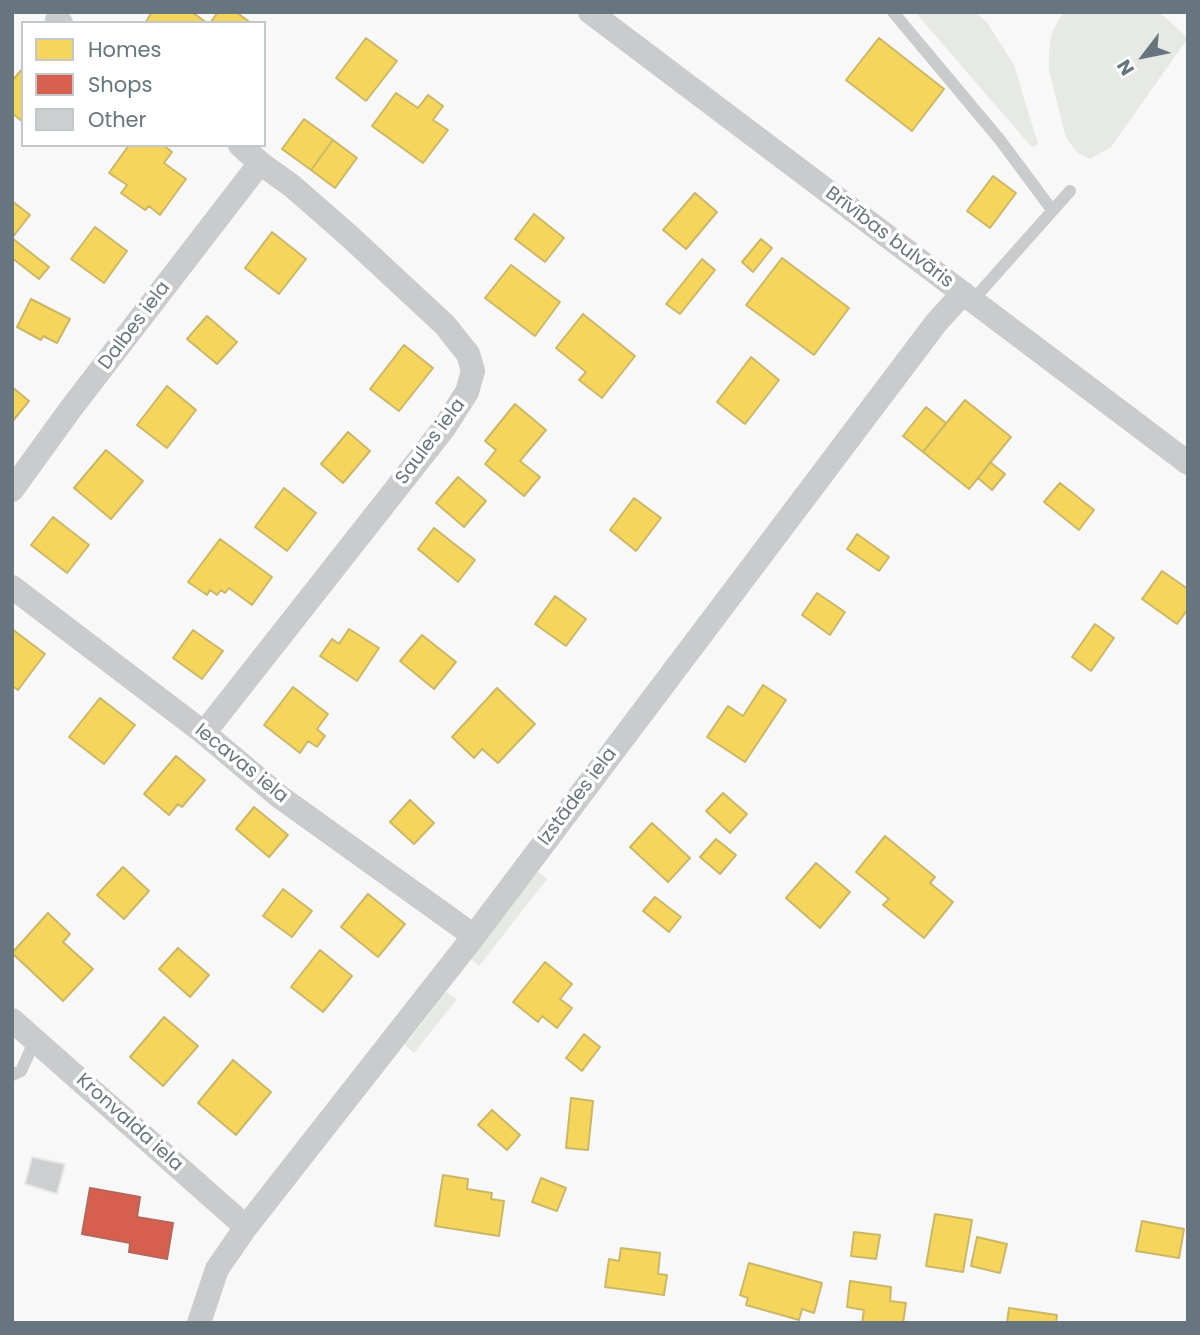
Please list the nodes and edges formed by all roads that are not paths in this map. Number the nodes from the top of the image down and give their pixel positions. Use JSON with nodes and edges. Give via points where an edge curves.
{"nodes":[{"id":1,"x":590,"y":12,"type":"edge"},
{"id":2,"x":893,"y":12,"type":"edge"},
{"id":3,"x":242,"y":147,"type":"edge"},
{"id":4,"x":260,"y":163,"type":"junction"},
{"id":5,"x":1070,"y":191,"type":"dead end"},
{"id":6,"x":1052,"y":211,"type":"junction"},
{"id":7,"x":968,"y":297,"type":"junction"},
{"id":8,"x":1188,"y":463,"type":"edge"},
{"id":9,"x":12,"y":490,"type":"edge"},
{"id":10,"x":12,"y":587,"type":"edge"},
{"id":11,"x":204,"y":733,"type":"junction"},
{"id":12,"x":474,"y":936,"type":"junction"},
{"id":13,"x":12,"y":1020,"type":"edge"},
{"id":14,"x":35,"y":1040,"type":"junction"},
{"id":15,"x":12,"y":1075,"type":"edge"},
{"id":16,"x":246,"y":1227,"type":"junction"},
{"id":17,"x":201,"y":1315,"type":"edge"}],
"edges":[{"from":1,"to":7,"type":"street","name":"Brīvības bulvāris"},
{"from":2,"to":6,"type":"lane","via":[[1000,140]]},
{"from":3,"to":4,"type":"street","name":"Saules iela"},
{"from":4,"to":9,"type":"street","name":"Dalbes iela"},
{"from":4,"to":11,"type":"street","name":"Saules iela","via":[[347,233],[446,325],[468,354],[473,371],[467,392],[444,428]]},
{"from":5,"to":6,"type":"lane"},
{"from":6,"to":7,"type":"lane"},
{"from":7,"to":8,"type":"street","name":"Brīvības bulvāris"},
{"from":7,"to":12,"type":"street","name":"Izstādes iela","via":[[936,323]]},
{"from":10,"to":11,"type":"street","name":"Iecavas iela"},
{"from":11,"to":12,"type":"street","name":"Iecavas iela","via":[[280,797]]},
{"from":12,"to":16,"type":"street","name":"Izstādes iela"},
{"from":13,"to":14,"type":"street","name":"Kronvalda iela"},
{"from":14,"to":15,"type":"lane","via":[[20,1071]]},
{"from":14,"to":16,"type":"street","name":"Kronvalda iela"},
{"from":16,"to":17,"type":"street","name":"Izstādes iela","via":[[217,1269]]}]}
